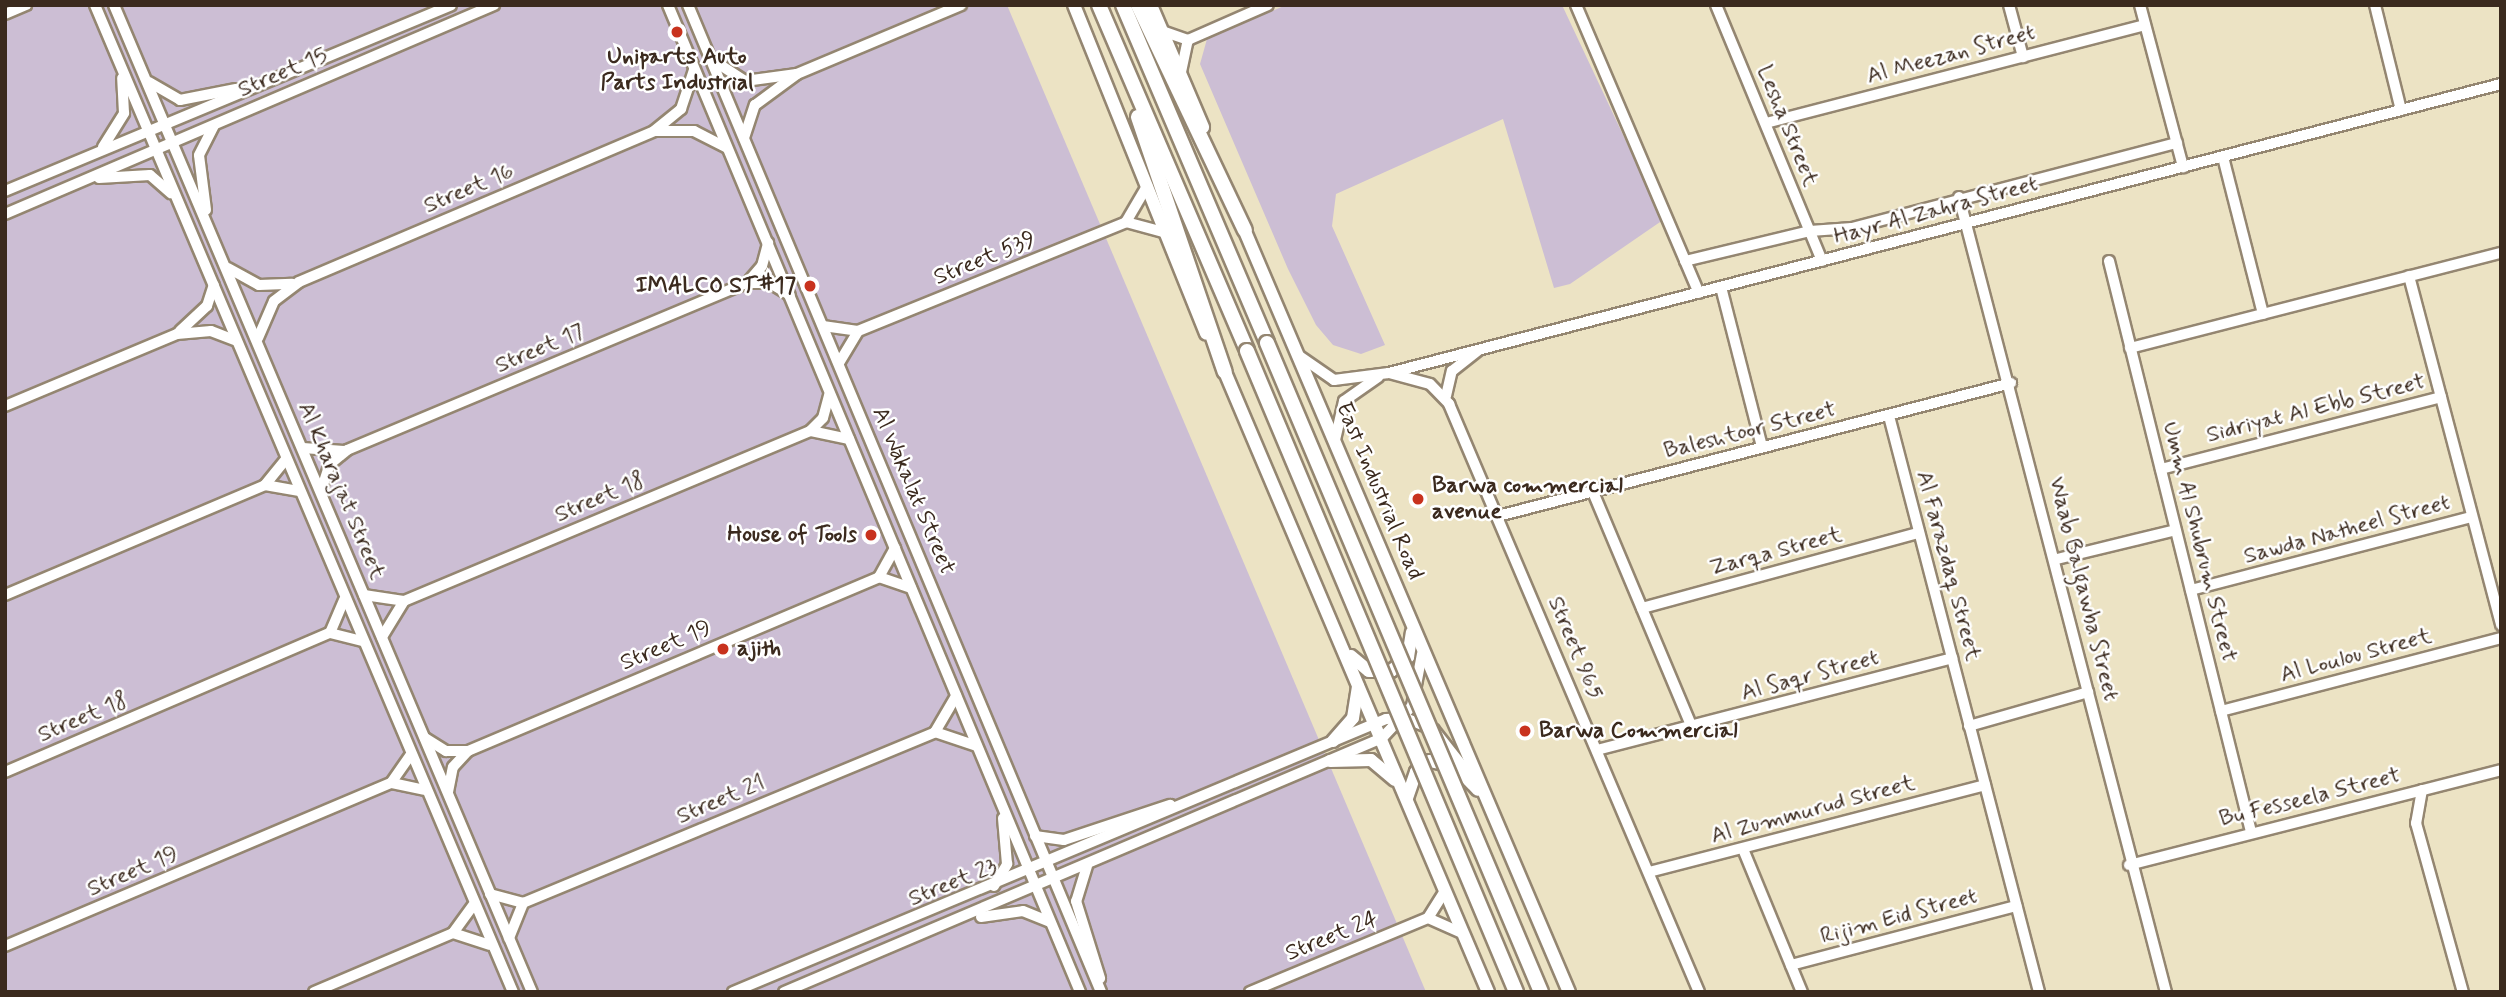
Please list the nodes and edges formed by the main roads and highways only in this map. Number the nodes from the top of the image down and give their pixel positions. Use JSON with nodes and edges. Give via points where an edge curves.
{"nodes":[{"id":1,"x":1074,"y":5,"type":"edge"},
{"id":2,"x":1099,"y":5,"type":"edge"},
{"id":3,"x":1124,"y":5,"type":"edge"},
{"id":4,"x":1138,"y":5,"type":"edge"},
{"id":5,"x":1151,"y":5,"type":"edge"},
{"id":6,"x":1125,"y":69,"type":"junction"},
{"id":7,"x":1245,"y":230,"type":"junction"},
{"id":8,"x":1225,"y":372,"type":"junction"},
{"id":9,"x":1413,"y":629,"type":"junction"},
{"id":10,"x":1343,"y":645,"type":"junction"},
{"id":11,"x":1357,"y":678,"type":"junction"},
{"id":12,"x":1333,"y":741,"type":"road end"},
{"id":13,"x":1330,"y":761,"type":"road end"},
{"id":14,"x":1483,"y":796,"type":"junction"},
{"id":15,"x":1407,"y":797,"type":"junction"},
{"id":16,"x":1488,"y":992,"type":"edge"},
{"id":17,"x":1516,"y":992,"type":"edge"},
{"id":18,"x":1541,"y":992,"type":"edge"},
{"id":19,"x":1569,"y":992,"type":"edge"}],
"edges":[{"from":1,"to":8,"type":"main road"},
{"from":2,"to":6,"type":"highway"},
{"from":3,"to":18,"type":"highway","name":"East Industrial Road","bridge":true},
{"from":4,"to":7,"type":"highway"},
{"from":5,"to":7,"type":"main road","name":"East Industrial Road"},
{"from":6,"to":8,"type":"highway"},
{"from":6,"to":17,"type":"highway","bridge":true},
{"from":7,"to":9,"type":"main road","name":"East Industrial Road"},
{"from":8,"to":10,"type":"main road"},
{"from":9,"to":10,"type":"main road","via":[[1408,657],[1384,673],[1362,668]]},
{"from":9,"to":14,"type":"main road","name":"East Industrial Road"},
{"from":10,"to":11,"type":"main road"},
{"from":11,"to":12,"type":"main road","via":[[1353,718]]},
{"from":11,"to":15,"type":"main road"},
{"from":13,"to":15,"type":"main road","via":[[1371,760]]},
{"from":14,"to":15,"type":"main road","via":[[1455,766],[1437,760],[1420,767]]},
{"from":14,"to":19,"type":"main road","name":"East Industrial Road"},
{"from":15,"to":16,"type":"main road"}]}
